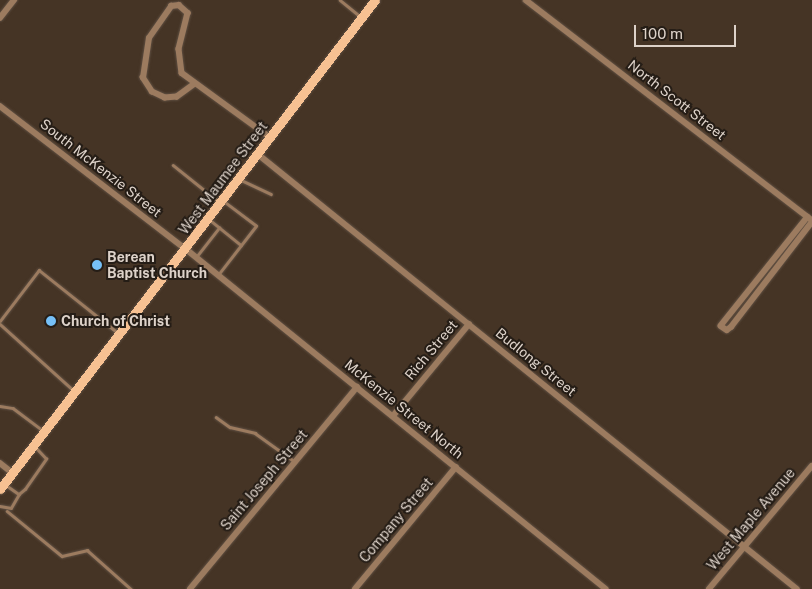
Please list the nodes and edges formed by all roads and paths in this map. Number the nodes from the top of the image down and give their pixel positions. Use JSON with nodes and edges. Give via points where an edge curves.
{"nodes":[{"id":1,"x":14,"y":0,"type":"edge"},
{"id":2,"x":340,"y":0,"type":"edge"},
{"id":3,"x":375,"y":0,"type":"edge"},
{"id":4,"x":526,"y":0,"type":"edge"},
{"id":5,"x":0,"y":18,"type":"edge"},
{"id":6,"x":362,"y":18,"type":"junction"},
{"id":7,"x":195,"y":84,"type":"junction"},
{"id":8,"x":0,"y":106,"type":"edge"},
{"id":9,"x":271,"y":138,"type":"junction"},
{"id":10,"x":259,"y":155,"type":"junction"},
{"id":11,"x":173,"y":165,"type":"dead end"},
{"id":12,"x":240,"y":179,"type":"junction"},
{"id":13,"x":271,"y":194,"type":"dead end"},
{"id":14,"x":222,"y":202,"type":"junction"},
{"id":15,"x":209,"y":220,"type":"junction"},
{"id":16,"x":811,"y":220,"type":"edge"},
{"id":17,"x":219,"y":228,"type":"junction"},
{"id":18,"x":241,"y":245,"type":"junction"},
{"id":19,"x":186,"y":249,"type":"junction"},
{"id":20,"x":196,"y":258,"type":"junction"},
{"id":21,"x":218,"y":275,"type":"junction"},
{"id":22,"x":753,"y":282,"type":"junction"},
{"id":23,"x":762,"y":289,"type":"junction"},
{"id":24,"x":0,"y":322,"type":"edge"},
{"id":25,"x":469,"y":324,"type":"junction"},
{"id":26,"x":121,"y":334,"type":"junction"},
{"id":27,"x":357,"y":387,"type":"junction"},
{"id":28,"x":75,"y":392,"type":"junction"},
{"id":29,"x":0,"y":406,"type":"edge"},
{"id":30,"x":392,"y":416,"type":"junction"},
{"id":31,"x":216,"y":417,"type":"dead end"},
{"id":32,"x":45,"y":432,"type":"junction"},
{"id":33,"x":34,"y":446,"type":"junction"},
{"id":34,"x":295,"y":462,"type":"junction"},
{"id":35,"x":0,"y":463,"type":"edge"},
{"id":36,"x":812,"y":466,"type":"edge"},
{"id":37,"x":456,"y":467,"type":"junction"},
{"id":38,"x":13,"y":473,"type":"junction"},
{"id":39,"x":2,"y":487,"type":"edge"},
{"id":40,"x":19,"y":494,"type":"junction"},
{"id":41,"x":0,"y":506,"type":"edge"},
{"id":42,"x":7,"y":511,"type":"junction"},
{"id":43,"x":744,"y":546,"type":"junction"},
{"id":44,"x":131,"y":589,"type":"edge"},
{"id":45,"x":190,"y":589,"type":"edge"},
{"id":46,"x":354,"y":589,"type":"edge"},
{"id":47,"x":606,"y":589,"type":"edge"},
{"id":48,"x":709,"y":589,"type":"edge"},
{"id":49,"x":798,"y":589,"type":"edge"}],
"edges":[{"from":1,"to":5,"type":"street"},
{"from":2,"to":6,"type":"lane"},
{"from":3,"to":6,"type":"main road","name":"West Maumee Street"},
{"from":4,"to":16,"type":"street","name":"North Scott Street"},
{"from":6,"to":9,"type":"main road","name":"West Maumee Street"},
{"from":7,"to":7,"type":"street","via":[[182,73],[178,57],[188,13],[179,5],[171,6],[149,38],[143,78],[152,92],[165,98],[177,97]]},
{"from":7,"to":9,"type":"street"},
{"from":8,"to":19,"type":"street","name":"South McKenzie Street"},
{"from":9,"to":10,"type":"main road","name":"West Maumee Street"},
{"from":10,"to":12,"type":"main road","name":"West Maumee Street"},
{"from":10,"to":25,"type":"street","name":"Budlong Street"},
{"from":11,"to":14,"type":"lane"},
{"from":12,"to":13,"type":"lane"},
{"from":12,"to":14,"type":"main road","name":"West Maumee Street"},
{"from":14,"to":15,"type":"main road","name":"West Maumee Street"},
{"from":14,"to":18,"type":"lane","via":[[256,226]]},
{"from":15,"to":17,"type":"lane"},
{"from":15,"to":19,"type":"main road","name":"West Maumee Street"},
{"from":16,"to":22,"type":"street"},
{"from":16,"to":23,"type":"street"},
{"from":17,"to":18,"type":"lane"},
{"from":17,"to":20,"type":"lane"},
{"from":18,"to":21,"type":"lane"},
{"from":19,"to":20,"type":"street","name":"McKenzie Street North"},
{"from":19,"to":26,"type":"main road","name":"West Maumee Street"},
{"from":20,"to":21,"type":"street","name":"McKenzie Street North"},
{"from":21,"to":27,"type":"street","name":"McKenzie Street North"},
{"from":22,"to":23,"type":"street"},
{"from":22,"to":23,"type":"street","via":[[721,326],[727,330],[731,327]]},
{"from":24,"to":26,"type":"lane","via":[[39,270]]},
{"from":24,"to":28,"type":"lane"},
{"from":25,"to":30,"type":"street","name":"Rich Street"},
{"from":25,"to":43,"type":"street","name":"Budlong Street"},
{"from":26,"to":28,"type":"main road","name":"West Maumee Street"},
{"from":27,"to":30,"type":"street","name":"McKenzie Street North"},
{"from":27,"to":34,"type":"street","name":"Saint Joseph Street"},
{"from":28,"to":32,"type":"main road","name":"West Maumee Street"},
{"from":29,"to":32,"type":"lane","via":[[13,408]]},
{"from":30,"to":37,"type":"street","name":"McKenzie Street North"},
{"from":31,"to":34,"type":"lane","via":[[230,427],[255,432]]},
{"from":32,"to":33,"type":"main road","name":"West Maumee Street"},
{"from":33,"to":38,"type":"main road","name":"West Maumee Street"},
{"from":33,"to":40,"type":"lane","via":[[46,459]]},
{"from":34,"to":45,"type":"street","name":"Saint Joseph Street"},
{"from":35,"to":38,"type":"street"},
{"from":36,"to":43,"type":"street","name":"West Maple Avenue"},
{"from":37,"to":46,"type":"street","name":"Company Street"},
{"from":37,"to":47,"type":"street","name":"McKenzie Street North"},
{"from":38,"to":39,"type":"main road","name":"West Maumee Street"},
{"from":39,"to":40,"type":"lane"},
{"from":40,"to":42,"type":"lane"},
{"from":41,"to":42,"type":"lane"},
{"from":42,"to":44,"type":"lane","via":[[62,556],[87,550]]},
{"from":43,"to":48,"type":"street","name":"West Maple Avenue"},
{"from":43,"to":49,"type":"street","name":"Budlong Street"}]}
